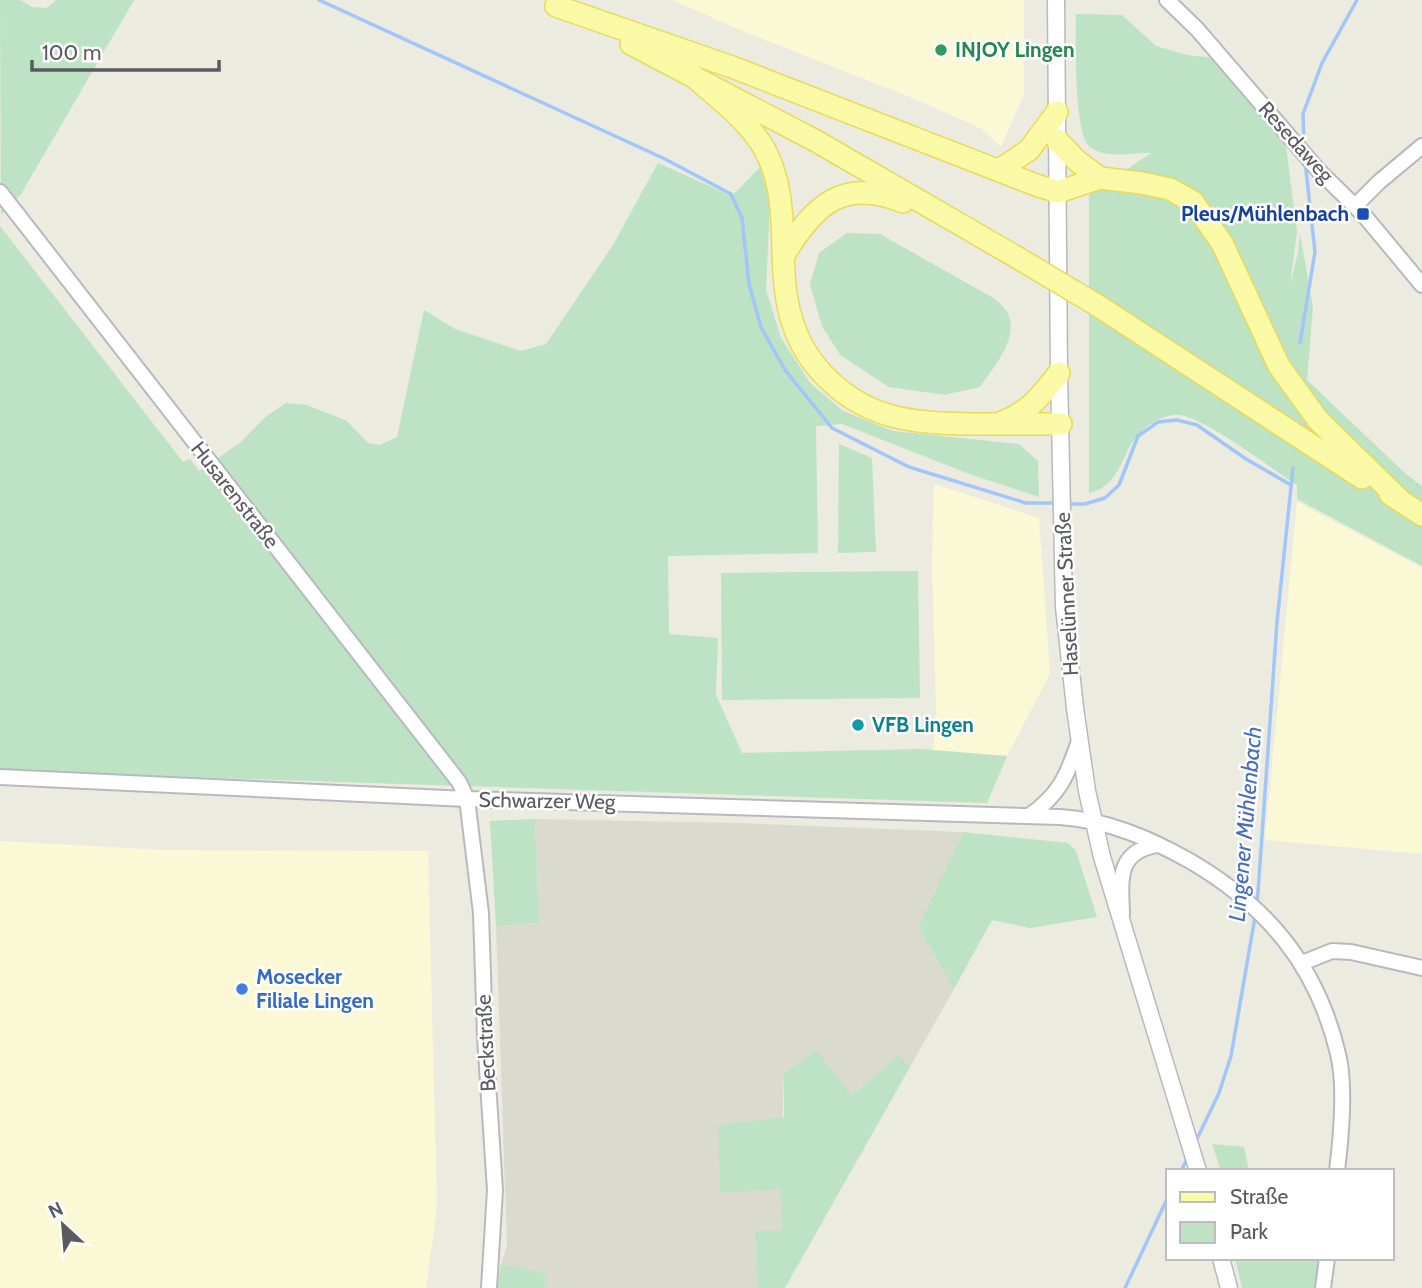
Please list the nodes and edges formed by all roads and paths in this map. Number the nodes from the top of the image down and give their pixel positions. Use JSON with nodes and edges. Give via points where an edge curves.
{"nodes":[{"id":1,"x":1056,"y":0,"type":"edge"},
{"id":2,"x":1167,"y":0,"type":"edge"},
{"id":3,"x":550,"y":3,"type":"edge"},
{"id":4,"x":692,"y":75,"type":"junction"},
{"id":5,"x":1057,"y":112,"type":"junction"},
{"id":6,"x":1057,"y":140,"type":"junction"},
{"id":7,"x":1422,"y":146,"type":"edge"},
{"id":8,"x":999,"y":170,"type":"junction"},
{"id":9,"x":1100,"y":178,"type":"junction"},
{"id":10,"x":0,"y":192,"type":"edge"},
{"id":11,"x":1058,"y":192,"type":"junction"},
{"id":12,"x":1356,"y":205,"type":"junction"},
{"id":13,"x":967,"y":228,"type":"junction"},
{"id":14,"x":784,"y":255,"type":"junction"},
{"id":15,"x":1422,"y":285,"type":"edge"},
{"id":16,"x":1059,"y":373,"type":"junction"},
{"id":17,"x":997,"y":424,"type":"junction"},
{"id":18,"x":1061,"y":425,"type":"junction"},
{"id":19,"x":1401,"y":501,"type":"junction"},
{"id":20,"x":1422,"y":515,"type":"edge"},
{"id":21,"x":1079,"y":741,"type":"junction"},
{"id":22,"x":0,"y":778,"type":"edge"},
{"id":23,"x":467,"y":799,"type":"junction"},
{"id":24,"x":1029,"y":816,"type":"junction"},
{"id":25,"x":1094,"y":821,"type":"junction"},
{"id":26,"x":1157,"y":845,"type":"junction"},
{"id":27,"x":1122,"y":921,"type":"junction"},
{"id":28,"x":1302,"y":963,"type":"junction"},
{"id":29,"x":1422,"y":968,"type":"edge"},
{"id":30,"x":1197,"y":1167,"type":"edge"},
{"id":31,"x":1337,"y":1169,"type":"edge"},
{"id":32,"x":1222,"y":1260,"type":"edge"},
{"id":33,"x":1327,"y":1260,"type":"edge"},
{"id":34,"x":489,"y":1288,"type":"edge"},
{"id":35,"x":1229,"y":1288,"type":"edge"},
{"id":36,"x":1323,"y":1288,"type":"edge"}],
"edges":[{"from":1,"to":5,"type":"street","name":"Haselünner Straße"},
{"from":2,"to":12,"type":"street","name":"Resedaweg","via":[[1317,168]]},
{"from":3,"to":4,"type":"main road"},
{"from":3,"to":8,"type":"main road"},
{"from":4,"to":13,"type":"main road"},
{"from":4,"to":14,"type":"main road","via":[[740,116],[765,151],[781,200]]},
{"from":5,"to":6,"type":"street","name":"Haselünner Straße"},
{"from":5,"to":8,"type":"main road","via":[[1029,150]]},
{"from":6,"to":9,"type":"main road"},
{"from":6,"to":11,"type":"street","name":"Haselünner Straße"},
{"from":7,"to":12,"type":"street"},
{"from":8,"to":11,"type":"main road"},
{"from":9,"to":11,"type":"main road"},
{"from":9,"to":19,"type":"main road","via":[[1170,189],[1193,202],[1222,243],[1279,366],[1318,420]]},
{"from":10,"to":23,"type":"street","name":"Husarenstraße","via":[[353,643],[459,782]]},
{"from":11,"to":16,"type":"street","name":"Haselünner Straße"},
{"from":12,"to":15,"type":"street","name":"Resedaweg"},
{"from":13,"to":14,"type":"main road","via":[[886,195],[867,192],[831,200],[813,212]]},
{"from":13,"to":19,"type":"main road","bridge":true,"via":[[1100,307]]},
{"from":14,"to":17,"type":"main road","via":[[789,318],[816,366],[835,387],[864,407],[896,418]]},
{"from":16,"to":17,"type":"main road","via":[[1033,406]]},
{"from":16,"to":18,"type":"street","name":"Haselünner Straße"},
{"from":17,"to":18,"type":"main road"},
{"from":18,"to":21,"type":"street","name":"Haselünner Straße","via":[[1064,607]]},
{"from":19,"to":20,"type":"main road"},
{"from":21,"to":24,"type":"street","via":[[1059,790]]},
{"from":21,"to":25,"type":"street","name":"Haselünner Straße"},
{"from":22,"to":23,"type":"street","name":"Schwarzer Weg"},
{"from":23,"to":24,"type":"street","name":"Schwarzer Weg"},
{"from":23,"to":34,"type":"street","name":"Beckstraße","via":[[481,913],[495,1190]]},
{"from":24,"to":25,"type":"street","name":"Schwarzer Weg"},
{"from":25,"to":26,"type":"street","name":"Schwarzer Weg"},
{"from":25,"to":27,"type":"street","name":"Haselünner Straße"},
{"from":26,"to":27,"type":"street","via":[[1145,847],[1127,860],[1121,877]]},
{"from":26,"to":28,"type":"street","name":"Schwarzer Weg","via":[[1215,876],[1251,903]]},
{"from":27,"to":30,"type":"street","name":"Haselünner Straße"},
{"from":28,"to":29,"type":"street","via":[[1332,951],[1351,951]]},
{"from":28,"to":31,"type":"street","name":"Schwarzer Weg","via":[[1318,994],[1340,1062],[1342,1134]]},
{"from":32,"to":35,"type":"street"},
{"from":33,"to":36,"type":"street"}]}
